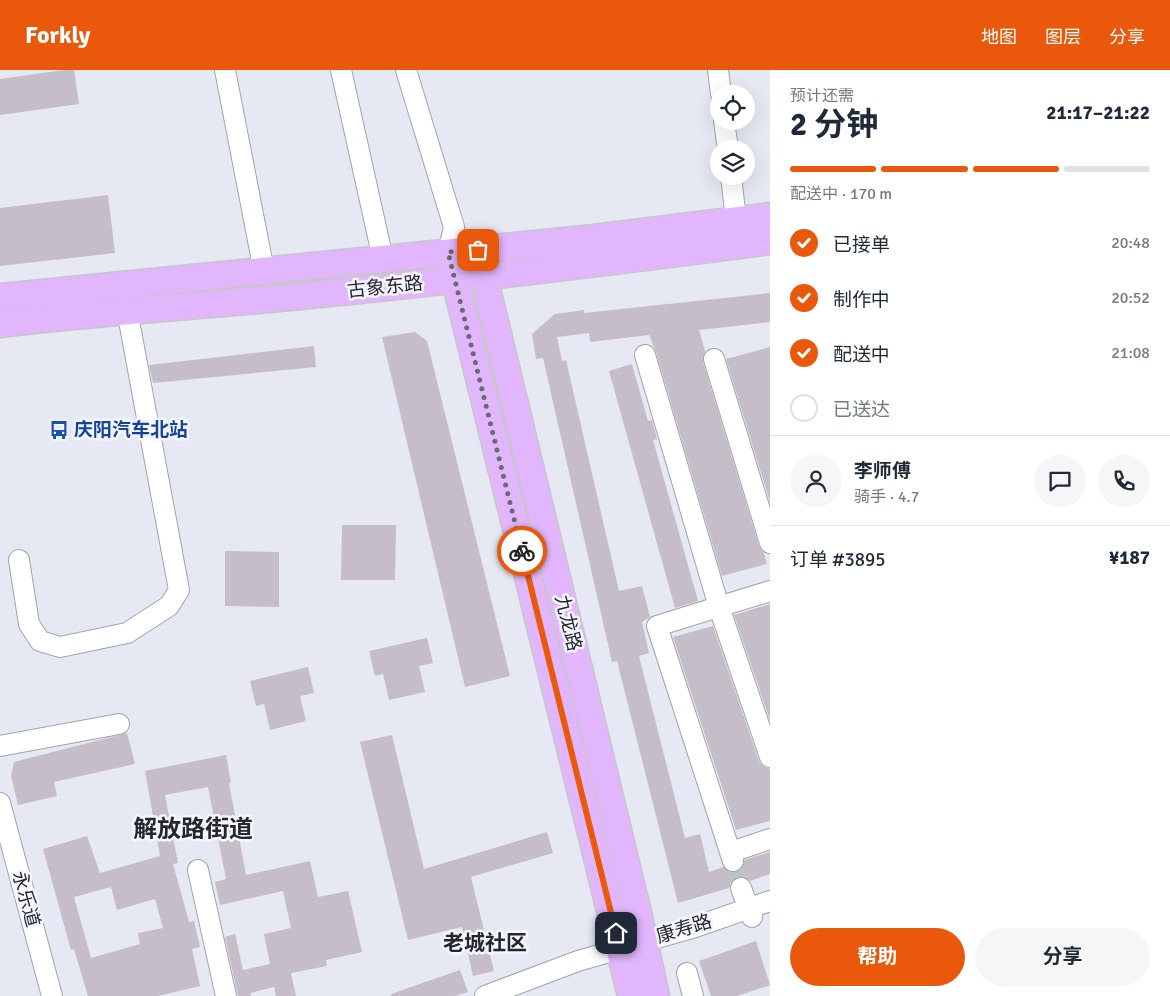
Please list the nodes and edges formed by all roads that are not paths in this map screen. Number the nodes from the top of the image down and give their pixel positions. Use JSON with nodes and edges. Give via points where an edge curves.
{"nodes":[{"id":1,"x":225,"y":70,"type":"edge"},
{"id":2,"x":341,"y":70,"type":"edge"},
{"id":3,"x":406,"y":70,"type":"edge"},
{"id":4,"x":718,"y":70,"type":"edge"},
{"id":5,"x":720,"y":85,"type":"edge"},
{"id":6,"x":732,"y":185,"type":"edge"},
{"id":7,"x":770,"y":216,"type":"edge"},
{"id":8,"x":736,"y":220,"type":"junction"},
{"id":9,"x":770,"y":241,"type":"edge"},
{"id":10,"x":478,"y":250,"type":"junction"},
{"id":11,"x":448,"y":252,"type":"junction"},
{"id":12,"x":383,"y":259,"type":"junction"},
{"id":13,"x":264,"y":271,"type":"junction"},
{"id":14,"x":484,"y":276,"type":"junction"},
{"id":15,"x":455,"y":279,"type":"junction"},
{"id":16,"x":0,"y":297,"type":"edge"},
{"id":17,"x":127,"y":310,"type":"junction"},
{"id":18,"x":0,"y":324,"type":"edge"},
{"id":19,"x":645,"y":356,"type":"dead end"},
{"id":20,"x":714,"y":359,"type":"dead end"},
{"id":21,"x":770,"y":543,"type":"edge"},
{"id":22,"x":19,"y":560,"type":"dead end"},
{"id":23,"x":770,"y":591,"type":"edge"},
{"id":24,"x":719,"y":606,"type":"junction"},
{"id":25,"x":119,"y":724,"type":"dead end"},
{"id":26,"x":0,"y":746,"type":"edge"},
{"id":27,"x":770,"y":757,"type":"edge"},
{"id":28,"x":0,"y":802,"type":"edge"},
{"id":29,"x":0,"y":835,"type":"edge"},
{"id":30,"x":770,"y":839,"type":"edge"},
{"id":31,"x":198,"y":870,"type":"dead end"},
{"id":32,"x":741,"y":888,"type":"tunnel mouth"},
{"id":33,"x":770,"y":901,"type":"edge"},
{"id":34,"x":757,"y":912,"type":"edge"},
{"id":35,"x":633,"y":949,"type":"junction"},
{"id":36,"x":687,"y":973,"type":"dead end"},
{"id":37,"x":529,"y":988,"type":"edge"},
{"id":38,"x":43,"y":996,"type":"edge"},
{"id":39,"x":52,"y":996,"type":"edge"},
{"id":40,"x":226,"y":996,"type":"edge"},
{"id":41,"x":485,"y":996,"type":"edge"},
{"id":42,"x":510,"y":996,"type":"edge"},
{"id":43,"x":631,"y":996,"type":"edge"},
{"id":44,"x":656,"y":996,"type":"edge"},
{"id":45,"x":693,"y":996,"type":"edge"}],
"edges":[{"from":1,"to":13,"type":"street"},
{"from":2,"to":12,"type":"street"},
{"from":3,"to":11,"type":"street","via":[[454,227]]},
{"from":4,"to":5,"type":"street"},
{"from":6,"to":8,"type":"street"},
{"from":7,"to":8,"type":"main road","name":"古象东路"},
{"from":8,"to":10,"type":"main road","name":"古象东路"},
{"from":9,"to":14,"type":"main road","name":"古象东路"},
{"from":10,"to":11,"type":"main road","name":"古象东路"},
{"from":10,"to":14,"type":"main road","name":"九龙路"},
{"from":11,"to":12,"type":"main road","name":"古象东路"},
{"from":11,"to":15,"type":"main road","name":"九龙路"},
{"from":12,"to":13,"type":"main road","name":"古象东路"},
{"from":13,"to":16,"type":"main road","name":"古象东路"},
{"from":14,"to":15,"type":"main road","name":"古象东路"},
{"from":14,"to":35,"type":"main road","name":"九龙路"},
{"from":15,"to":17,"type":"main road","name":"古象东路","via":[[308,296]]},
{"from":15,"to":35,"type":"main road","name":"九龙路"},
{"from":17,"to":18,"type":"main road","name":"古象东路"},
{"from":17,"to":22,"type":"street","via":[[180,590],[169,606],[127,632],[60,647],[40,642],[29,624]]},
{"from":19,"to":24,"type":"street"},
{"from":20,"to":21,"type":"street"},
{"from":23,"to":24,"type":"street"},
{"from":24,"to":27,"type":"street"},
{"from":24,"to":30,"type":"street","via":[[657,626],[732,856]]},
{"from":25,"to":26,"type":"street"},
{"from":28,"to":39,"type":"street","name":"永乐道"},
{"from":29,"to":38,"type":"street","name":"永乐道"},
{"from":31,"to":40,"type":"street"},
{"from":32,"to":34,"type":"street"},
{"from":33,"to":34,"type":"street","name":"康寿路"},
{"from":34,"to":35,"type":"street","name":"康寿路"},
{"from":35,"to":37,"type":"street","name":"康寿路"},
{"from":35,"to":43,"type":"main road","name":"九龙路"},
{"from":35,"to":44,"type":"main road","name":"九龙路"},
{"from":36,"to":45,"type":"street"},
{"from":37,"to":41,"type":"street","name":"康寿路"},
{"from":37,"to":42,"type":"street","name":"康寿路"}]}
